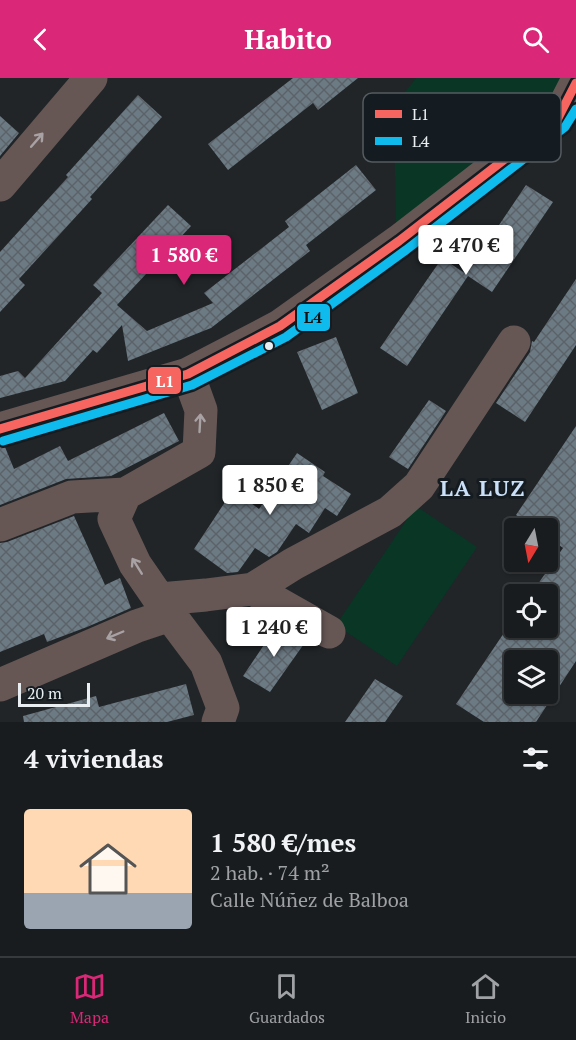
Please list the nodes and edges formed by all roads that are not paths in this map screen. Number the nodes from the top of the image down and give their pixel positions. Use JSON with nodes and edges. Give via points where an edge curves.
{"nodes":[{"id":1,"x":91,"y":78,"type":"edge"},
{"id":2,"x":576,"y":82,"type":"edge"},
{"id":3,"x":567,"y":127,"type":"edge"},
{"id":4,"x":515,"y":162,"type":"edge"},
{"id":5,"x":0,"y":185,"type":"edge"},
{"id":6,"x":514,"y":342,"type":"dead end"},
{"id":7,"x":188,"y":374,"type":"junction"},
{"id":8,"x":0,"y":429,"type":"edge"},
{"id":9,"x":125,"y":494,"type":"junction"},
{"id":10,"x":0,"y":525,"type":"edge"},
{"id":11,"x":253,"y":589,"type":"junction"},
{"id":12,"x":165,"y":607,"type":"junction"},
{"id":13,"x":329,"y":632,"type":"dead end"},
{"id":14,"x":0,"y":685,"type":"edge"},
{"id":15,"x":218,"y":722,"type":"edge"}],
"edges":[{"from":5,"to":1,"type":"street","one_way":true},
{"from":2,"to":3,"type":"street"},
{"from":4,"to":7,"type":"street","via":[[280,326]]},
{"from":6,"to":11,"type":"street","via":[[419,486],[390,512]]},
{"from":7,"to":8,"type":"street"},
{"from":9,"to":7,"type":"street","one_way":true,"via":[[199,452],[201,410]]},
{"from":9,"to":10,"type":"street","via":[[72,497]]},
{"from":12,"to":9,"type":"street","one_way":true,"via":[[135,564],[114,519]]},
{"from":11,"to":12,"type":"street","via":[[206,595]]},
{"from":11,"to":13,"type":"street"},
{"from":12,"to":14,"type":"street","one_way":true,"via":[[137,626]]},
{"from":12,"to":15,"type":"street","via":[[206,663],[223,708]]}]}
